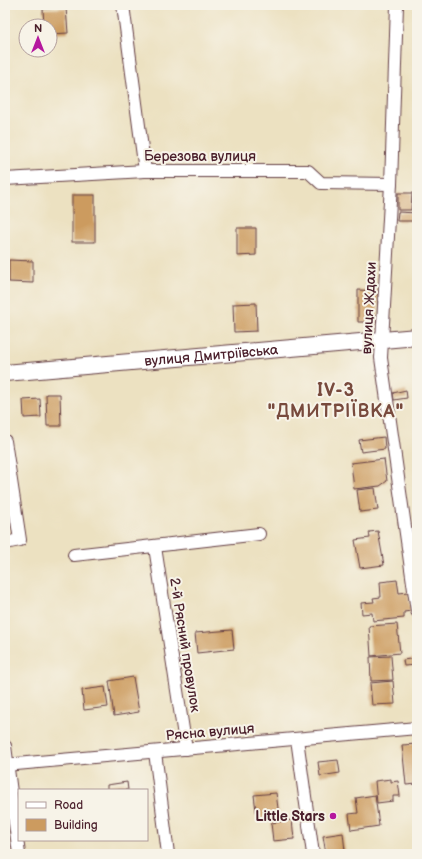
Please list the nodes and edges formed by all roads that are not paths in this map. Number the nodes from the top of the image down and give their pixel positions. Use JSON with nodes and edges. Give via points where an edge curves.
{"nodes":[{"id":1,"x":123,"y":5,"type":"edge"},
{"id":2,"x":397,"y":5,"type":"edge"},
{"id":3,"x":145,"y":170,"type":"junction"},
{"id":4,"x":5,"y":179,"type":"edge"},
{"id":5,"x":392,"y":184,"type":"junction"},
{"id":6,"x":417,"y":337,"type":"edge"},
{"id":7,"x":381,"y":340,"type":"junction"},
{"id":8,"x":5,"y":373,"type":"edge"},
{"id":9,"x":5,"y":441,"type":"edge"},
{"id":10,"x":259,"y":534,"type":"dead end"},
{"id":11,"x":5,"y":543,"type":"edge"},
{"id":12,"x":155,"y":547,"type":"junction"},
{"id":13,"x":74,"y":556,"type":"dead end"},
{"id":14,"x":417,"y":611,"type":"edge"},
{"id":15,"x":417,"y":728,"type":"edge"},
{"id":16,"x":297,"y":739,"type":"junction"},
{"id":17,"x":5,"y":746,"type":"edge"},
{"id":18,"x":186,"y":749,"type":"junction"},
{"id":19,"x":155,"y":752,"type":"junction"},
{"id":20,"x":6,"y":765,"type":"edge"},
{"id":21,"x":20,"y":854,"type":"edge"},
{"id":22,"x":168,"y":854,"type":"edge"},
{"id":23,"x":313,"y":854,"type":"edge"}],
"edges":[{"from":1,"to":3,"type":"street"},
{"from":2,"to":5,"type":"street","name":"вулиця Ждахи"},
{"from":3,"to":4,"type":"street","name":"Березова вулиця"},
{"from":3,"to":5,"type":"street","name":"Березова вулиця","via":[[308,171],[321,183]]},
{"from":5,"to":7,"type":"street","name":"вулиця Ждахи"},
{"from":6,"to":7,"type":"main road","name":"вулиця Дмитріївська"},
{"from":7,"to":8,"type":"main road","name":"вулиця Дмитріївська"},
{"from":7,"to":14,"type":"street","name":"вулиця Ждахи","via":[[381,358]]},
{"from":9,"to":11,"type":"street","via":[[20,540]]},
{"from":10,"to":12,"type":"street"},
{"from":12,"to":13,"type":"street"},
{"from":12,"to":18,"type":"street","name":"2-й Рясний провулок"},
{"from":15,"to":16,"type":"street","name":"Рясна вулиця"},
{"from":16,"to":18,"type":"street","name":"Рясна вулиця"},
{"from":16,"to":23,"type":"street"},
{"from":17,"to":20,"type":"street"},
{"from":18,"to":19,"type":"street","name":"Рясна вулиця"},
{"from":19,"to":20,"type":"street","name":"Рясна вулиця"},
{"from":19,"to":22,"type":"street"},
{"from":20,"to":21,"type":"street"}]}
